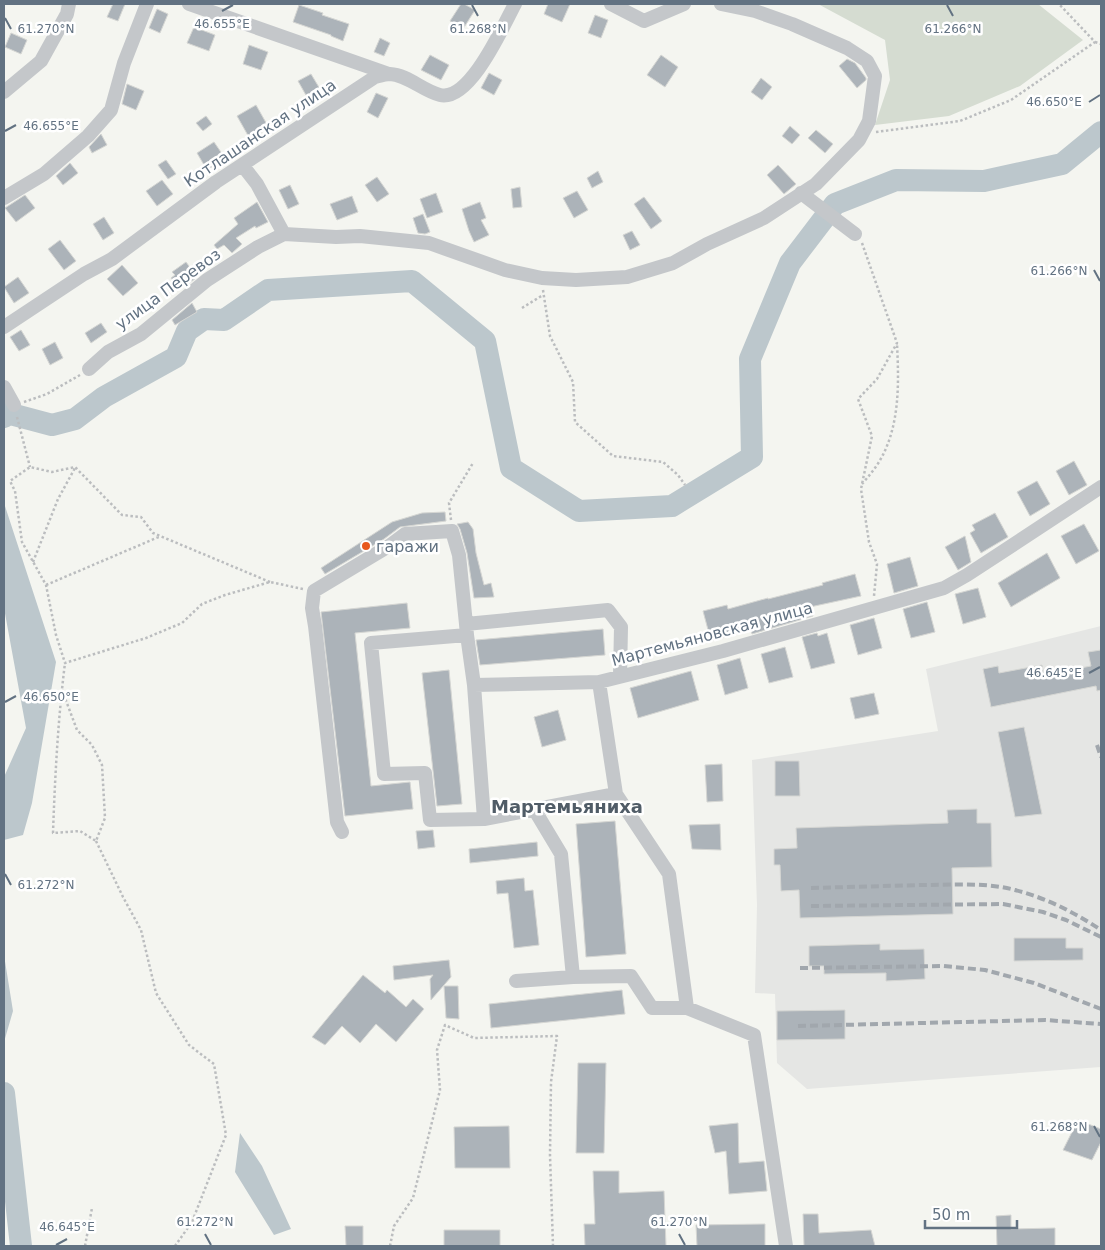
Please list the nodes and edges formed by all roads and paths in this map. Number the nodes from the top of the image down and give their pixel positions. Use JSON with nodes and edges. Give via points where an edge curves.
{"nodes":[{"id":1,"x":69,"y":4,"type":"edge"},
{"id":2,"x":147,"y":4,"type":"edge"},
{"id":3,"x":189,"y":4,"type":"edge"},
{"id":4,"x":515,"y":4,"type":"edge"},
{"id":5,"x":611,"y":4,"type":"edge"},
{"id":6,"x":684,"y":4,"type":"edge"},
{"id":7,"x":721,"y":4,"type":"edge"},
{"id":8,"x":1059,"y":4,"type":"edge"},
{"id":9,"x":1095,"y":42,"type":"junction"},
{"id":10,"x":1101,"y":44,"type":"edge"},
{"id":11,"x":390,"y":74,"type":"junction"},
{"id":12,"x":4,"y":92,"type":"edge"},
{"id":13,"x":862,"y":134,"type":"junction"},
{"id":14,"x":243,"y":166,"type":"junction"},
{"id":15,"x":805,"y":196,"type":"junction"},
{"id":16,"x":4,"y":198,"type":"edge"},
{"id":17,"x":284,"y":234,"type":"junction"},
{"id":18,"x":856,"y":234,"type":"joint"},
{"id":19,"x":542,"y":278,"type":"junction"},
{"id":20,"x":543,"y":295,"type":"junction"},
{"id":21,"x":522,"y":308,"type":"dead end"},
{"id":22,"x":4,"y":327,"type":"edge"},
{"id":23,"x":897,"y":344,"type":"junction"},
{"id":24,"x":89,"y":369,"type":"joint"},
{"id":25,"x":4,"y":387,"type":"edge"},
{"id":26,"x":15,"y":407,"type":"junction"},
{"id":27,"x":473,"y":463,"type":"dead end"},
{"id":28,"x":30,"y":467,"type":"junction"},
{"id":29,"x":75,"y":467,"type":"junction"},
{"id":30,"x":685,"y":485,"type":"dead end"},
{"id":31,"x":861,"y":486,"type":"junction"},
{"id":32,"x":1101,"y":487,"type":"edge"},
{"id":33,"x":452,"y":531,"type":"junction"},
{"id":34,"x":161,"y":536,"type":"junction"},
{"id":35,"x":33,"y":562,"type":"junction"},
{"id":36,"x":270,"y":582,"type":"junction"},
{"id":37,"x":46,"y":585,"type":"junction"},
{"id":38,"x":314,"y":591,"type":"junction"},
{"id":39,"x":873,"y":608,"type":"junction"},
{"id":40,"x":466,"y":630,"type":"junction"},
{"id":41,"x":65,"y":663,"type":"junction"},
{"id":42,"x":620,"y":676,"type":"junction"},
{"id":43,"x":599,"y":682,"type":"junction"},
{"id":44,"x":474,"y":685,"type":"junction"},
{"id":45,"x":62,"y":690,"type":"junction"},
{"id":46,"x":616,"y":794,"type":"junction"},
{"id":47,"x":534,"y":808,"type":"junction"},
{"id":48,"x":484,"y":820,"type":"junction"},
{"id":49,"x":342,"y":832,"type":"dead end"},
{"id":50,"x":96,"y":841,"type":"junction"},
{"id":51,"x":573,"y":977,"type":"junction"},
{"id":52,"x":516,"y":981,"type":"dead end"},
{"id":53,"x":687,"y":1008,"type":"junction"},
{"id":54,"x":92,"y":1208,"type":"dead end"},
{"id":55,"x":85,"y":1246,"type":"edge"},
{"id":56,"x":175,"y":1246,"type":"edge"},
{"id":57,"x":390,"y":1246,"type":"edge"},
{"id":58,"x":553,"y":1246,"type":"edge"},
{"id":59,"x":786,"y":1246,"type":"edge"}],
"edges":[{"from":1,"to":12,"type":"street","via":[[67,14],[42,60]]},
{"from":2,"to":16,"type":"street","via":[[124,62],[111,110],[88,136],[44,174]]},
{"from":3,"to":11,"type":"street"},
{"from":4,"to":11,"type":"street","via":[[475,74],[456,92],[440,95]]},
{"from":5,"to":6,"type":"street","via":[[644,21]]},
{"from":7,"to":13,"type":"street","name":"улица Перевоз","via":[[792,24],[847,48],[867,61],[875,76],[874,92],[869,121]]},
{"from":8,"to":9,"type":"path"},
{"from":9,"to":10,"type":"path"},
{"from":9,"to":13,"type":"path","via":[[1011,100],[960,122]]},
{"from":11,"to":14,"type":"street","name":"Котлашанская улица","via":[[375,77]]},
{"from":13,"to":15,"type":"street","name":"улица Перевоз"},
{"from":14,"to":17,"type":"street"},
{"from":14,"to":22,"type":"street","name":"Котлашанская улица","via":[[216,182],[112,260],[84,274]]},
{"from":15,"to":18,"type":"street"},
{"from":15,"to":19,"type":"street","name":"улица Перевоз","via":[[673,263],[627,277]]},
{"from":17,"to":19,"type":"street","name":"улица Перевоз","via":[[360,236],[429,243],[505,270]]},
{"from":17,"to":24,"type":"street","name":"улица Перевоз","via":[[207,280],[141,334],[108,352]]},
{"from":18,"to":23,"type":"path","via":[[864,245]]},
{"from":19,"to":20,"type":"path"},
{"from":20,"to":21,"type":"path"},
{"from":20,"to":30,"type":"path","via":[[550,336],[573,382],[575,422],[613,456],[663,462]]},
{"from":23,"to":31,"type":"path","via":[[899,382],[894,425],[879,462]]},
{"from":23,"to":31,"type":"path","via":[[877,378],[858,399],[872,436]]},
{"from":24,"to":26,"type":"path","via":[[47,394]]},
{"from":25,"to":26,"type":"street"},
{"from":26,"to":28,"type":"path"},
{"from":27,"to":33,"type":"path","via":[[449,503]]},
{"from":28,"to":29,"type":"path","via":[[52,472]]},
{"from":28,"to":35,"type":"path","via":[[10,481],[15,491],[22,542]]},
{"from":29,"to":34,"type":"path","via":[[122,515],[141,517],[153,533]]},
{"from":29,"to":35,"type":"path","via":[[58,498]]},
{"from":31,"to":39,"type":"path","via":[[869,542],[877,564]]},
{"from":32,"to":39,"type":"street","name":"Мартемьяновская улица","via":[[967,576],[944,588]]},
{"from":33,"to":38,"type":"street","via":[[405,534]]},
{"from":33,"to":40,"type":"street","via":[[459,555]]},
{"from":34,"to":36,"type":"path"},
{"from":34,"to":37,"type":"path"},
{"from":35,"to":37,"type":"path"},
{"from":36,"to":38,"type":"path"},
{"from":36,"to":41,"type":"path","via":[[202,604],[182,623],[146,638]]},
{"from":37,"to":41,"type":"path"},
{"from":38,"to":49,"type":"street","via":[[312,608],[337,822]]},
{"from":39,"to":42,"type":"street","name":"Мартемьяновская улица","via":[[723,651]]},
{"from":40,"to":42,"type":"street","via":[[608,610],[621,627]]},
{"from":40,"to":44,"type":"street"},
{"from":40,"to":48,"type":"street","via":[[371,643],[384,774],[425,772],[430,820]]},
{"from":41,"to":45,"type":"path"},
{"from":42,"to":43,"type":"street","name":"Мартемьяновская улица"},
{"from":43,"to":44,"type":"street"},
{"from":43,"to":46,"type":"street","name":"Мартемьяновская улица"},
{"from":44,"to":48,"type":"street"},
{"from":45,"to":50,"type":"path","via":[[77,730],[92,745],[102,765],[104,818]]},
{"from":45,"to":50,"type":"path","via":[[53,832],[80,831]]},
{"from":46,"to":47,"type":"street"},
{"from":46,"to":53,"type":"street","name":"Мартемьяновская улица","via":[[669,874]]},
{"from":47,"to":48,"type":"street"},
{"from":47,"to":51,"type":"street","via":[[560,854]]},
{"from":50,"to":56,"type":"path","via":[[141,930],[156,993],[189,1045],[214,1064],[226,1135],[192,1222]]},
{"from":51,"to":52,"type":"street"},
{"from":51,"to":53,"type":"street","via":[[631,976],[652,1008]]},
{"from":53,"to":59,"type":"street","via":[[754,1035]]},
{"from":54,"to":55,"type":"path"},
{"from":57,"to":58,"type":"path","via":[[394,1226],[413,1198],[440,1090],[437,1050],[445,1025],[474,1038],[557,1036],[551,1082]]}]}
